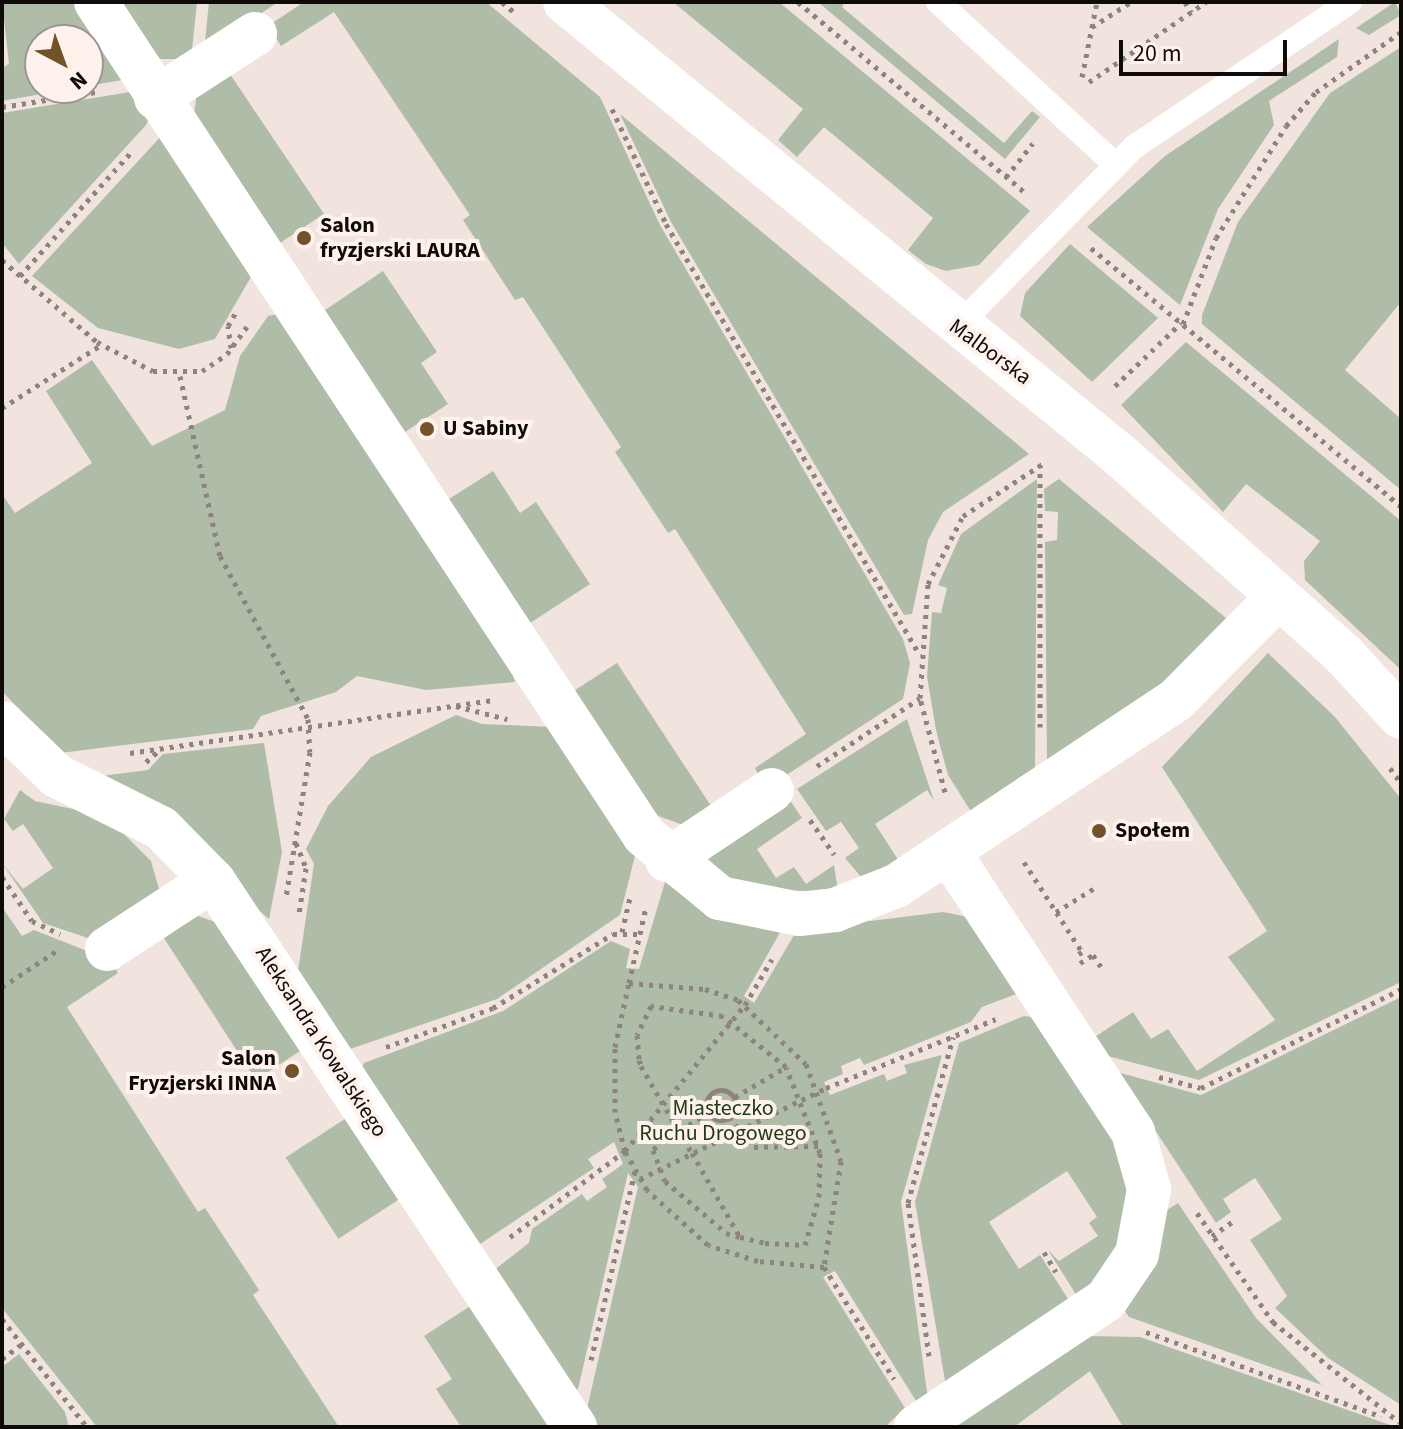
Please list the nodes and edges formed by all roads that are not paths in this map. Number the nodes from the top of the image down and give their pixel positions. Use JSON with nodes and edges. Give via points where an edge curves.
{"nodes":[{"id":1,"x":96,"y":2,"type":"edge"},
{"id":2,"x":565,"y":2,"type":"edge"},
{"id":3,"x":938,"y":2,"type":"edge"},
{"id":4,"x":1350,"y":2,"type":"edge"},
{"id":5,"x":255,"y":34,"type":"dead end"},
{"id":6,"x":157,"y":98,"type":"junction"},
{"id":7,"x":1115,"y":164,"type":"junction"},
{"id":8,"x":956,"y":328,"type":"junction"},
{"id":9,"x":1278,"y":597,"type":"junction"},
{"id":10,"x":1401,"y":717,"type":"edge"},
{"id":11,"x":2,"y":723,"type":"edge"},
{"id":12,"x":780,"y":788,"type":"road end"},
{"id":13,"x":959,"y":846,"type":"junction"},
{"id":14,"x":667,"y":860,"type":"junction"},
{"id":15,"x":213,"y":880,"type":"junction"},
{"id":16,"x":92,"y":944,"type":"road end"},
{"id":17,"x":925,"y":1421,"type":"edge"},
{"id":18,"x":575,"y":1427,"type":"edge"}],
"edges":[{"from":1,"to":6,"type":"street"},
{"from":2,"to":8,"type":"street","name":"Malborska"},
{"from":3,"to":7,"type":"lane"},
{"from":4,"to":7,"type":"lane"},
{"from":5,"to":6,"type":"street"},
{"from":6,"to":14,"type":"street"},
{"from":7,"to":8,"type":"lane"},
{"from":8,"to":9,"type":"street","name":"Malborska","via":[[1081,422]]},
{"from":9,"to":10,"type":"street","name":"Malborska"},
{"from":9,"to":13,"type":"street","via":[[1176,700]]},
{"from":11,"to":15,"type":"street","name":"Aleksandra Kowalskiego","via":[[57,776],[161,828]]},
{"from":12,"to":14,"type":"street"},
{"from":13,"to":14,"type":"street","via":[[866,900],[799,914],[720,898]]},
{"from":13,"to":17,"type":"street","via":[[1146,1164],[1148,1212],[1137,1254],[1093,1313]]},
{"from":15,"to":16,"type":"street"},
{"from":15,"to":18,"type":"street","name":"Aleksandra Kowalskiego"}]}
